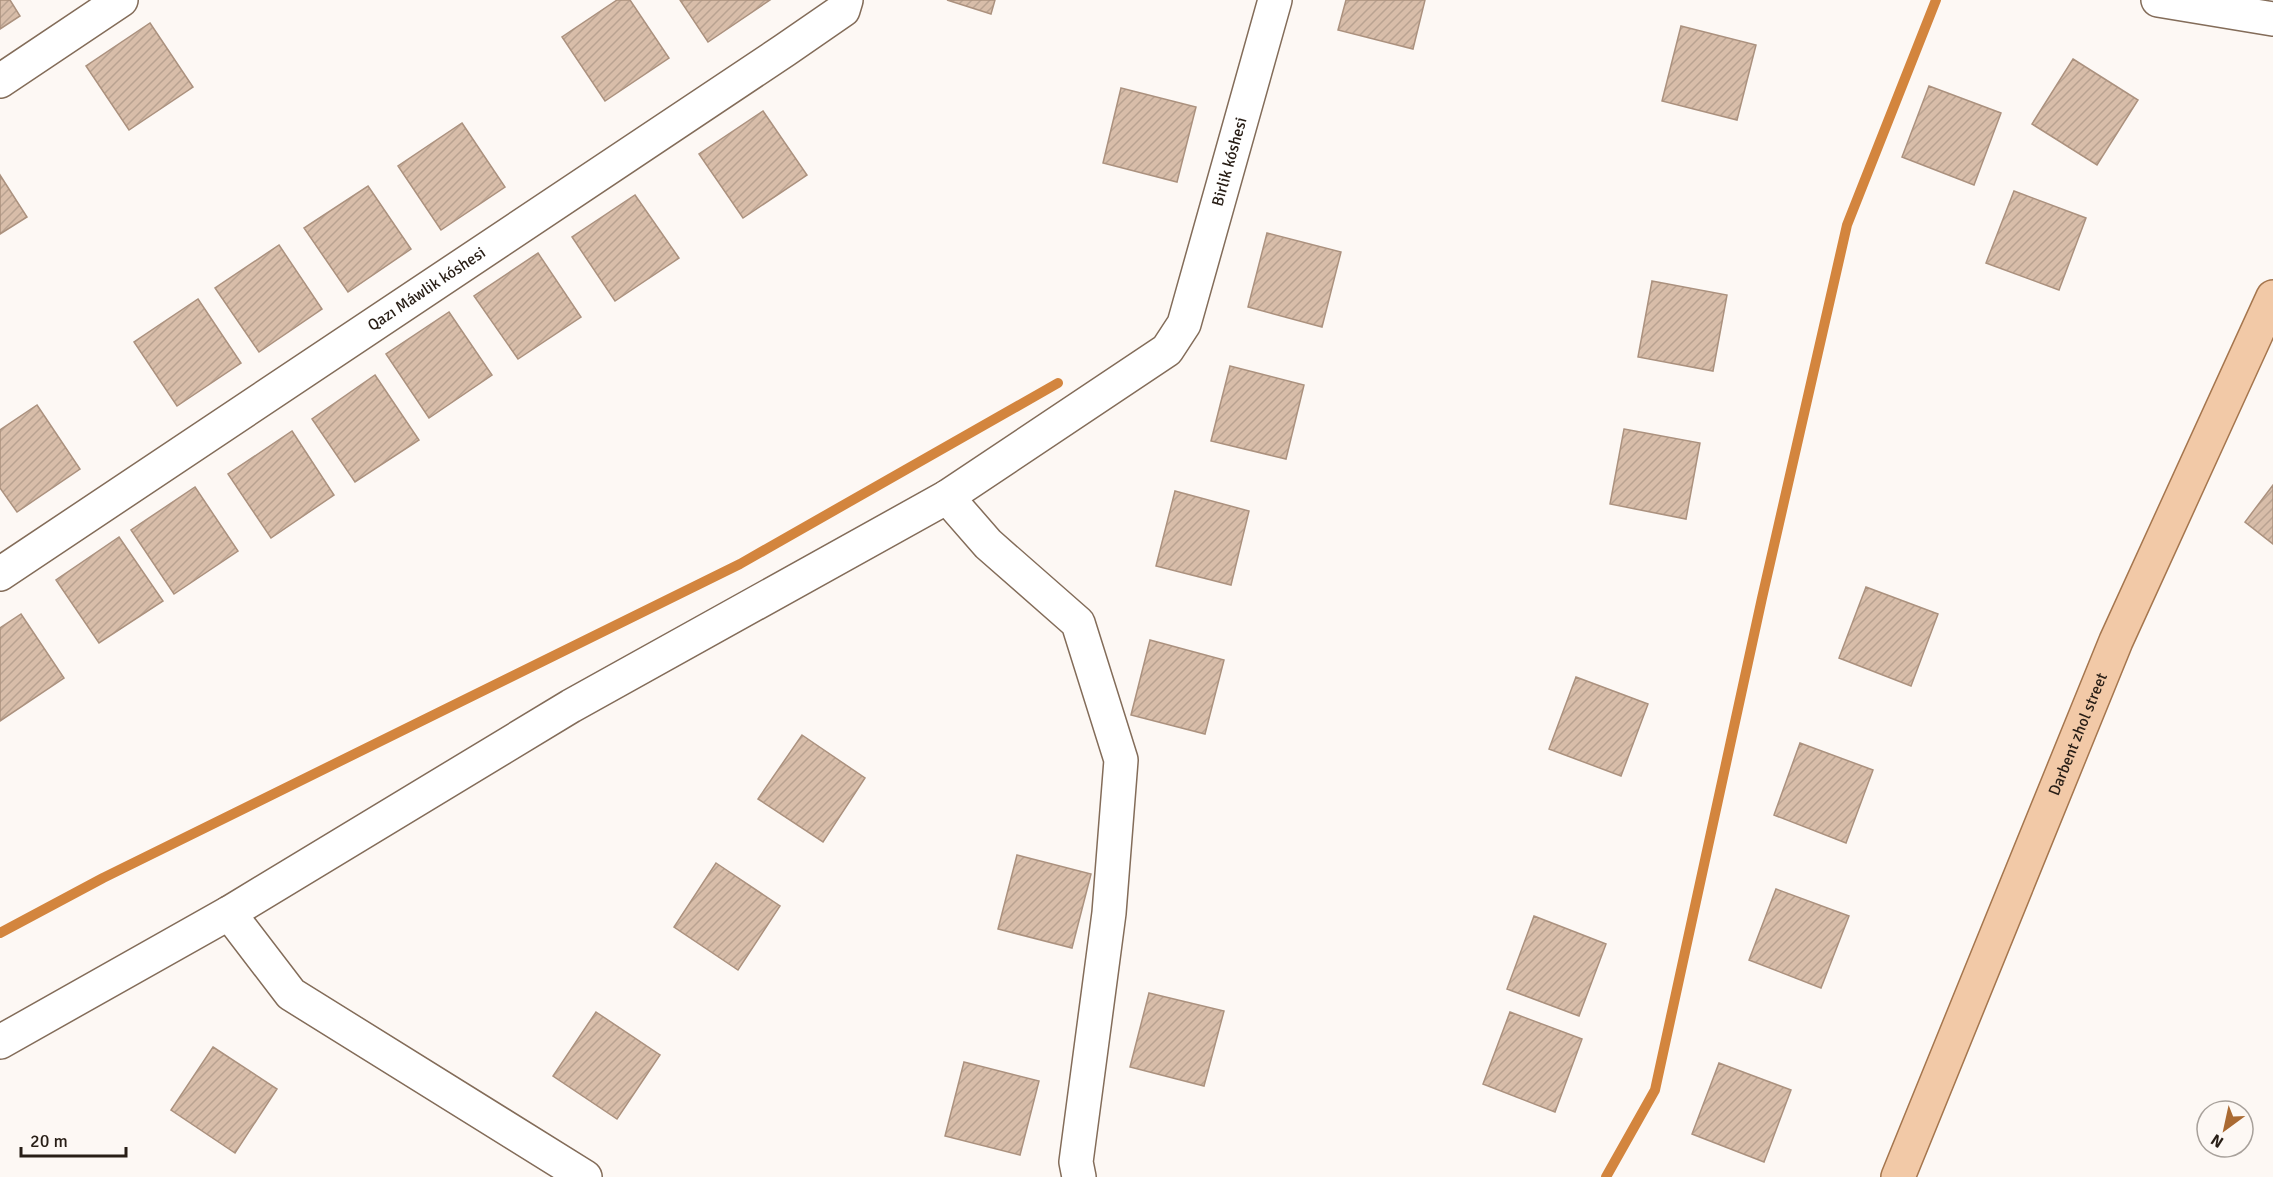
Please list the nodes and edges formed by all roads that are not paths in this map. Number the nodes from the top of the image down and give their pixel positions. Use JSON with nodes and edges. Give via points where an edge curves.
{"nodes":[{"id":1,"x":121,"y":0,"type":"edge"},
{"id":2,"x":846,"y":0,"type":"edge"},
{"id":3,"x":1275,"y":0,"type":"edge"},
{"id":4,"x":2158,"y":0,"type":"edge"},
{"id":5,"x":2273,"y":18,"type":"edge"},
{"id":6,"x":0,"y":81,"type":"edge"},
{"id":7,"x":2273,"y":297,"type":"edge"},
{"id":8,"x":947,"y":497,"type":"junction"},
{"id":9,"x":0,"y":574,"type":"edge"},
{"id":10,"x":229,"y":914,"type":"junction"},
{"id":11,"x":0,"y":1042,"type":"edge"},
{"id":12,"x":585,"y":1177,"type":"edge"},
{"id":13,"x":1079,"y":1177,"type":"edge"},
{"id":14,"x":1898,"y":1177,"type":"edge"}],
"edges":[{"from":1,"to":6,"type":"street"},
{"from":2,"to":9,"type":"street","name":"Qazı Máwlik kóshesi","via":[[843,10],[785,50]]},
{"from":3,"to":8,"type":"street","name":"Birlik kóshesi","via":[[1184,324],[1167,350]]},
{"from":4,"to":5,"type":"street"},
{"from":7,"to":14,"type":"main road","name":"Darbent zhol street","via":[[2116,641]]},
{"from":8,"to":10,"type":"street","name":"Birlik kóshesi","via":[[571,706]]},
{"from":8,"to":13,"type":"street","via":[[988,544],[1078,622],[1121,760],[1109,913],[1076,1162]]},
{"from":10,"to":11,"type":"street","name":"Birlik kóshesi"},
{"from":10,"to":12,"type":"street","via":[[291,994]]}]}
